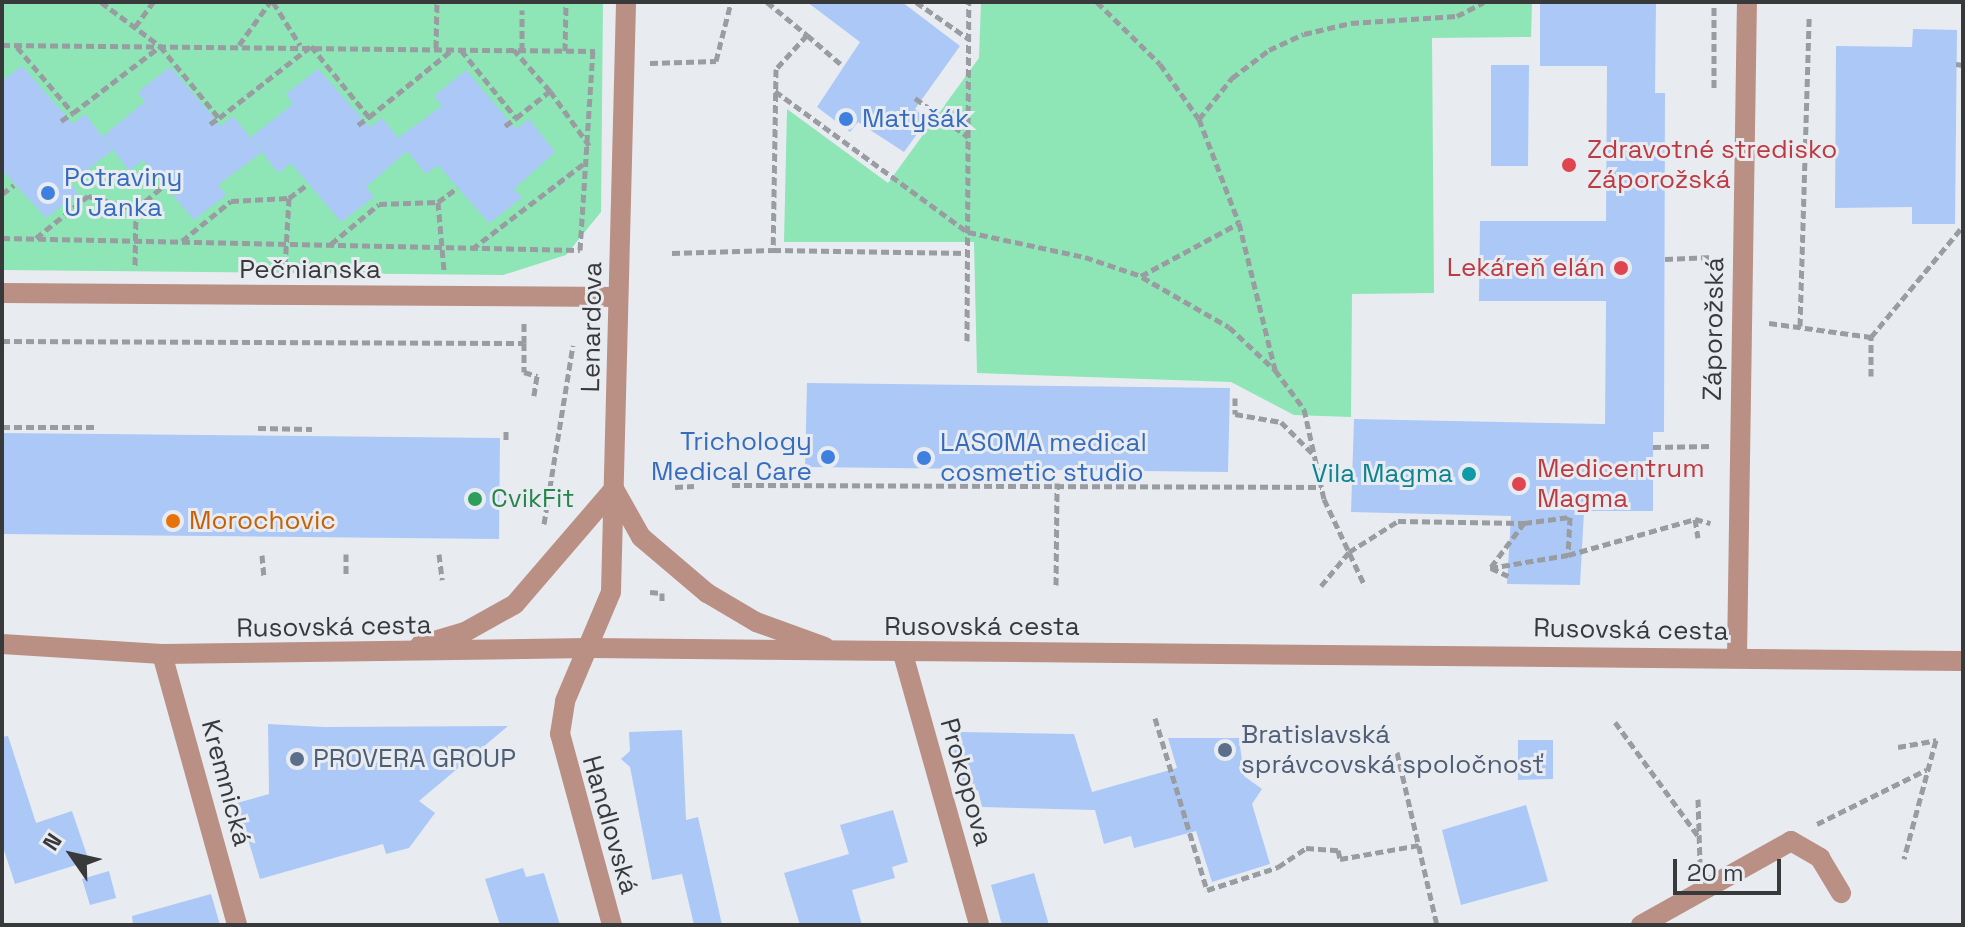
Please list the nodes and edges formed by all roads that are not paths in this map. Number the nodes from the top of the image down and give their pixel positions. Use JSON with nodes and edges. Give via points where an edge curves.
{"nodes":[{"id":1,"x":626,"y":2,"type":"edge"},
{"id":2,"x":1747,"y":2,"type":"edge"},
{"id":3,"x":2,"y":293,"type":"edge"},
{"id":4,"x":618,"y":297,"type":"junction"},
{"id":5,"x":614,"y":489,"type":"junction"},
{"id":6,"x":2,"y":644,"type":"edge"},
{"id":7,"x":589,"y":648,"type":"junction"},
{"id":8,"x":837,"y":652,"type":"junction"},
{"id":9,"x":394,"y":653,"type":"junction"},
{"id":10,"x":162,"y":654,"type":"junction"},
{"id":11,"x":903,"y":654,"type":"junction"},
{"id":12,"x":1737,"y":657,"type":"junction"},
{"id":13,"x":1963,"y":661,"type":"edge"},
{"id":14,"x":1841,"y":893,"type":"dead end"},
{"id":15,"x":237,"y":925,"type":"edge"},
{"id":16,"x":612,"y":925,"type":"edge"},
{"id":17,"x":979,"y":925,"type":"edge"},
{"id":18,"x":1641,"y":925,"type":"edge"}],
"edges":[{"from":1,"to":4,"type":"street","name":"Lenardova"},
{"from":2,"to":12,"type":"street","name":"Záporožská"},
{"from":3,"to":4,"type":"street","name":"Pečnianska"},
{"from":4,"to":5,"type":"street","name":"Lenardova"},
{"from":5,"to":7,"type":"street","name":"Lenardova","via":[[611,592]]},
{"from":5,"to":8,"type":"street","via":[[641,537],[707,593],[756,622]]},
{"from":5,"to":9,"type":"street","via":[[515,604],[465,632]]},
{"from":6,"to":10,"type":"street","name":"Rusovská cesta"},
{"from":7,"to":8,"type":"street","name":"Rusovská cesta"},
{"from":7,"to":9,"type":"street","name":"Rusovská cesta"},
{"from":7,"to":16,"type":"street","name":"Handlovská","via":[[565,701],[560,734]]},
{"from":8,"to":11,"type":"street","name":"Rusovská cesta"},
{"from":9,"to":10,"type":"street","name":"Rusovská cesta"},
{"from":10,"to":15,"type":"street","name":"Kremnická"},
{"from":11,"to":12,"type":"street","name":"Rusovská cesta"},
{"from":11,"to":17,"type":"street","name":"Prokopova"},
{"from":12,"to":13,"type":"street","name":"Rusovská cesta"},
{"from":14,"to":18,"type":"street","via":[[1820,858],[1791,841]]}]}
